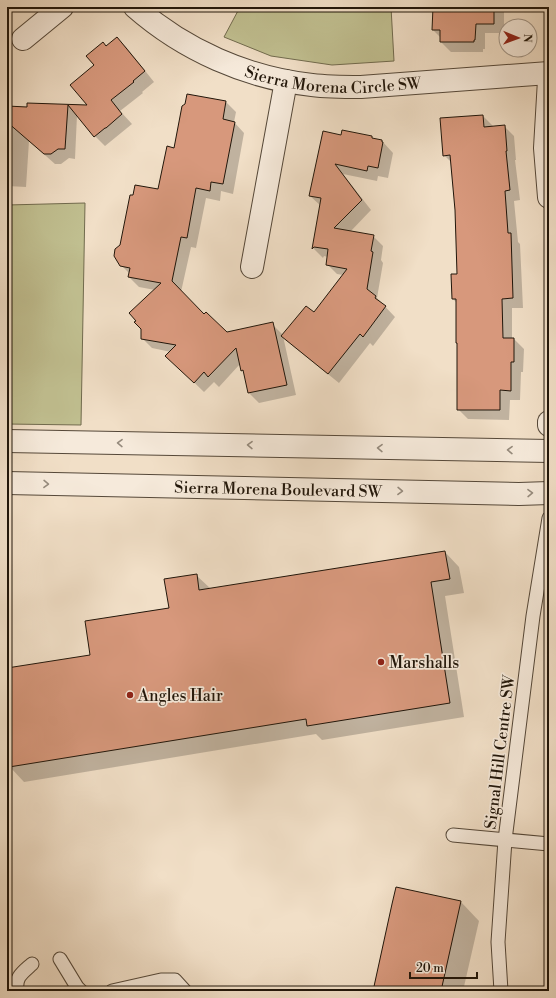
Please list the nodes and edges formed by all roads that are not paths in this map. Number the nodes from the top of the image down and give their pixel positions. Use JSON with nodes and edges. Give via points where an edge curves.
{"nodes":[{"id":1,"x":62,"y":7,"type":"edge"},
{"id":2,"x":135,"y":7,"type":"edge"},
{"id":3,"x":23,"y":39,"type":"dead end"},
{"id":4,"x":549,"y":73,"type":"edge"},
{"id":5,"x":549,"y":80,"type":"edge"},
{"id":6,"x":286,"y":81,"type":"junction"},
{"id":7,"x":549,"y":197,"type":"edge"},
{"id":8,"x":252,"y":267,"type":"dead end"},
{"id":9,"x":7,"y":441,"type":"edge"},
{"id":10,"x":549,"y":451,"type":"edge"},
{"id":11,"x":7,"y":483,"type":"edge"},
{"id":12,"x":549,"y":493,"type":"edge"},
{"id":13,"x":549,"y":518,"type":"edge"},
{"id":14,"x":453,"y":835,"type":"dead end"},
{"id":15,"x":505,"y":840,"type":"junction"},
{"id":16,"x":549,"y":844,"type":"edge"},
{"id":17,"x":60,"y":959,"type":"dead end"},
{"id":18,"x":32,"y":964,"type":"dead end"},
{"id":19,"x":17,"y":991,"type":"edge"},
{"id":20,"x":81,"y":991,"type":"edge"},
{"id":21,"x":112,"y":991,"type":"edge"},
{"id":22,"x":185,"y":991,"type":"edge"},
{"id":23,"x":501,"y":991,"type":"edge"}],
"edges":[{"from":1,"to":3,"type":"street"},
{"from":2,"to":6,"type":"street","name":"Sierra Morena Circle SW","via":[[198,51],[256,74]]},
{"from":4,"to":6,"type":"street","name":"Sierra Morena Circle SW","via":[[361,87]]},
{"from":5,"to":7,"type":"street","via":[[544,148]]},
{"from":6,"to":8,"type":"street"},
{"from":10,"to":9,"type":"street","one_way":true},
{"from":11,"to":12,"type":"street","name":"Sierra Morena Boulevard SW","one_way":true},
{"from":13,"to":15,"type":"lane","name":"Signal Hill Centre SW","via":[[533,616]]},
{"from":14,"to":15,"type":"lane"},
{"from":15,"to":16,"type":"lane"},
{"from":15,"to":23,"type":"lane","name":"Signal Hill Centre SW","via":[[498,942]]},
{"from":17,"to":20,"type":"lane"},
{"from":18,"to":19,"type":"lane","via":[[18,976]]},
{"from":21,"to":22,"type":"lane","via":[[161,980],[175,980]]}]}
